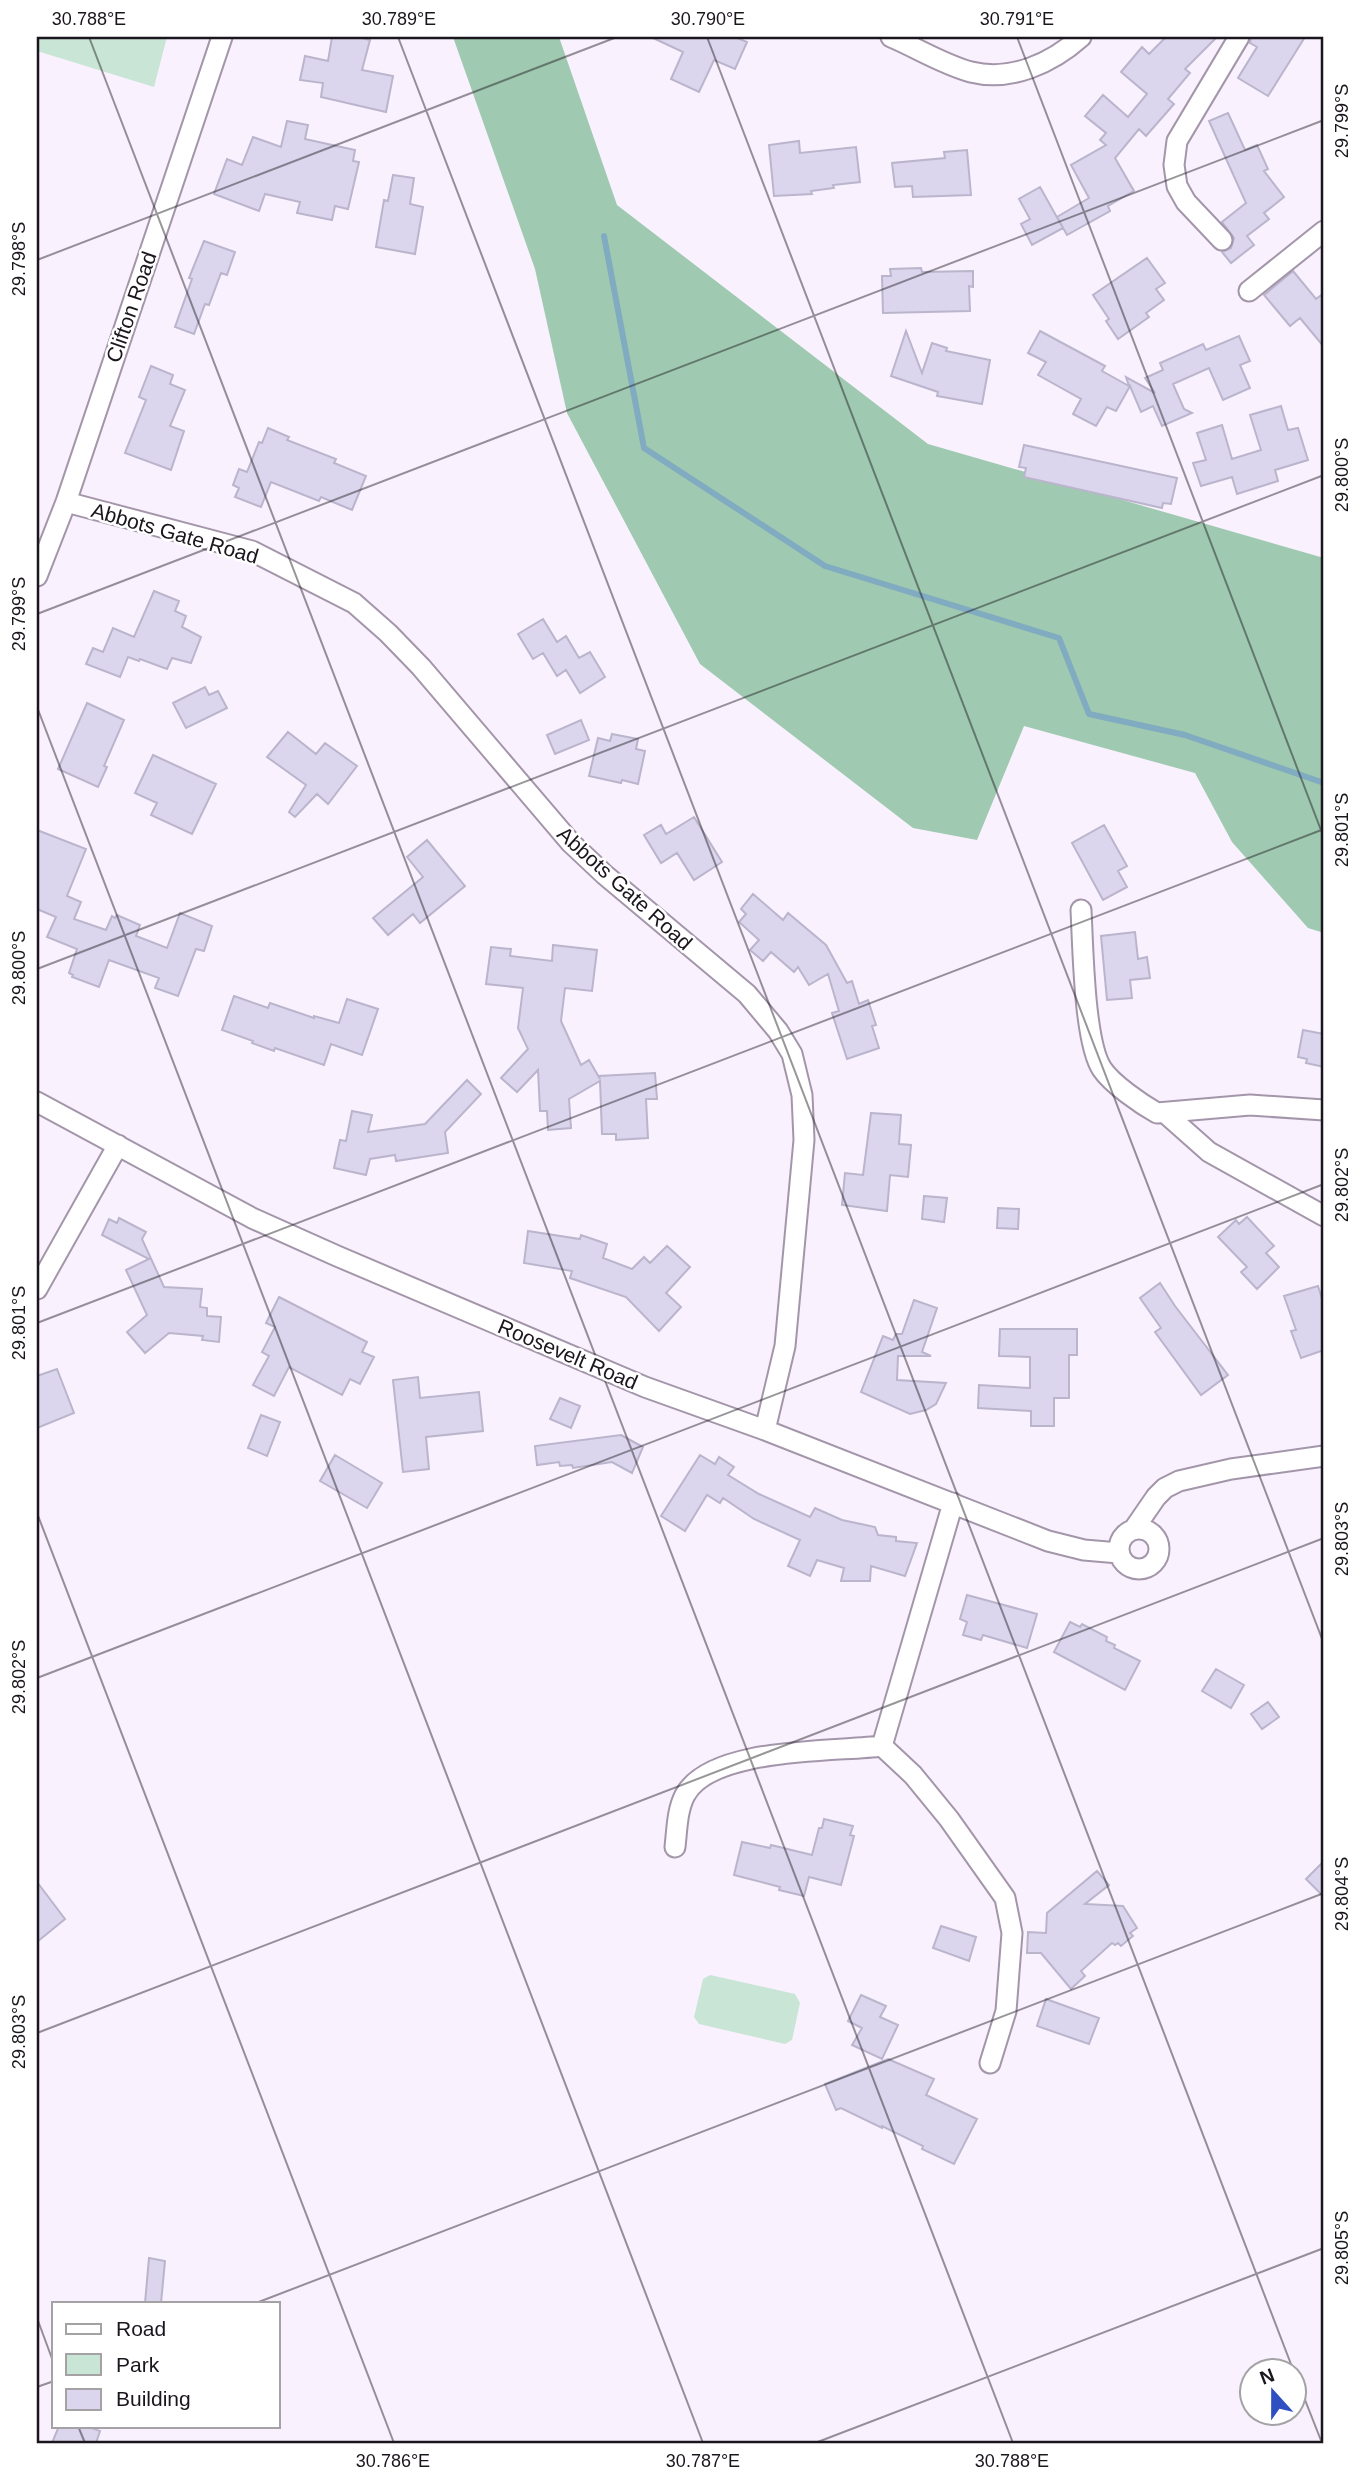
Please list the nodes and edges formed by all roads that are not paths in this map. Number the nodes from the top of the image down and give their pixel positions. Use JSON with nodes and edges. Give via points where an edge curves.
{"nodes":[{"id":1,"x":222,"y":37,"type":"edge"},
{"id":2,"x":891,"y":37,"type":"edge"},
{"id":3,"x":1082,"y":37,"type":"edge"},
{"id":4,"x":1239,"y":37,"type":"edge"},
{"id":5,"x":1324,"y":231,"type":"edge"},
{"id":6,"x":1222,"y":240,"type":"dead end"},
{"id":7,"x":1249,"y":291,"type":"dead end"},
{"id":8,"x":66,"y":502,"type":"junction"},
{"id":9,"x":37,"y":576,"type":"edge"},
{"id":10,"x":1081,"y":910,"type":"dead end"},
{"id":11,"x":37,"y":1102,"type":"edge"},
{"id":12,"x":1324,"y":1110,"type":"edge"},
{"id":13,"x":1165,"y":1113,"type":"junction"},
{"id":14,"x":118,"y":1144,"type":"junction"},
{"id":15,"x":1324,"y":1216,"type":"edge"},
{"id":16,"x":37,"y":1289,"type":"edge"},
{"id":17,"x":765,"y":1430,"type":"junction"},
{"id":18,"x":1324,"y":1456,"type":"edge"},
{"id":19,"x":953,"y":1503,"type":"junction"},
{"id":20,"x":1134,"y":1530,"type":"junction"},
{"id":21,"x":1119,"y":1553,"type":"junction"},
{"id":22,"x":882,"y":1746,"type":"junction"},
{"id":23,"x":675,"y":1847,"type":"dead end"},
{"id":24,"x":990,"y":2063,"type":"dead end"}],
"edges":[{"from":1,"to":8,"type":"street","name":"Clifton Road"},
{"from":2,"to":3,"type":"street","via":[[961,69],[988,74],[1040,65]]},
{"from":4,"to":6,"type":"street","via":[[1177,141],[1174,165],[1177,186],[1186,202]]},
{"from":5,"to":7,"type":"street"},
{"from":8,"to":9,"type":"street","name":"Clifton Road"},
{"from":8,"to":17,"type":"street","name":"Abbots Gate Road","via":[[252,551],[354,603],[421,667],[571,843],[747,994],[779,1031],[792,1054],[802,1095],[804,1140],[785,1346]]},
{"from":10,"to":13,"type":"street","via":[[1085,982],[1097,1058],[1110,1077],[1150,1109]]},
{"from":11,"to":14,"type":"street","name":"Roosevelt Road"},
{"from":12,"to":13,"type":"street","via":[[1250,1105]]},
{"from":13,"to":15,"type":"street","via":[[1209,1152]]},
{"from":14,"to":16,"type":"street"},
{"from":14,"to":17,"type":"street","name":"Roosevelt Road","via":[[252,1218],[337,1256],[645,1387]]},
{"from":17,"to":19,"type":"street","name":"Roosevelt Road"},
{"from":18,"to":20,"type":"street","via":[[1179,1481],[1156,1497]]},
{"from":19,"to":21,"type":"street","name":"Roosevelt Road","via":[[1048,1541]]},
{"from":19,"to":22,"type":"street"},
{"from":20,"to":21,"type":"street","via":[[1122,1538]]},
{"from":20,"to":21,"type":"street","via":[[1155,1537],[1156,1559],[1136,1569],[1122,1561]]},
{"from":22,"to":23,"type":"street","via":[[751,1758],[719,1768],[690,1787],[684,1797]]},
{"from":22,"to":24,"type":"street","via":[[949,1819],[1005,1898],[1012,1933],[1006,2011]]}]}
